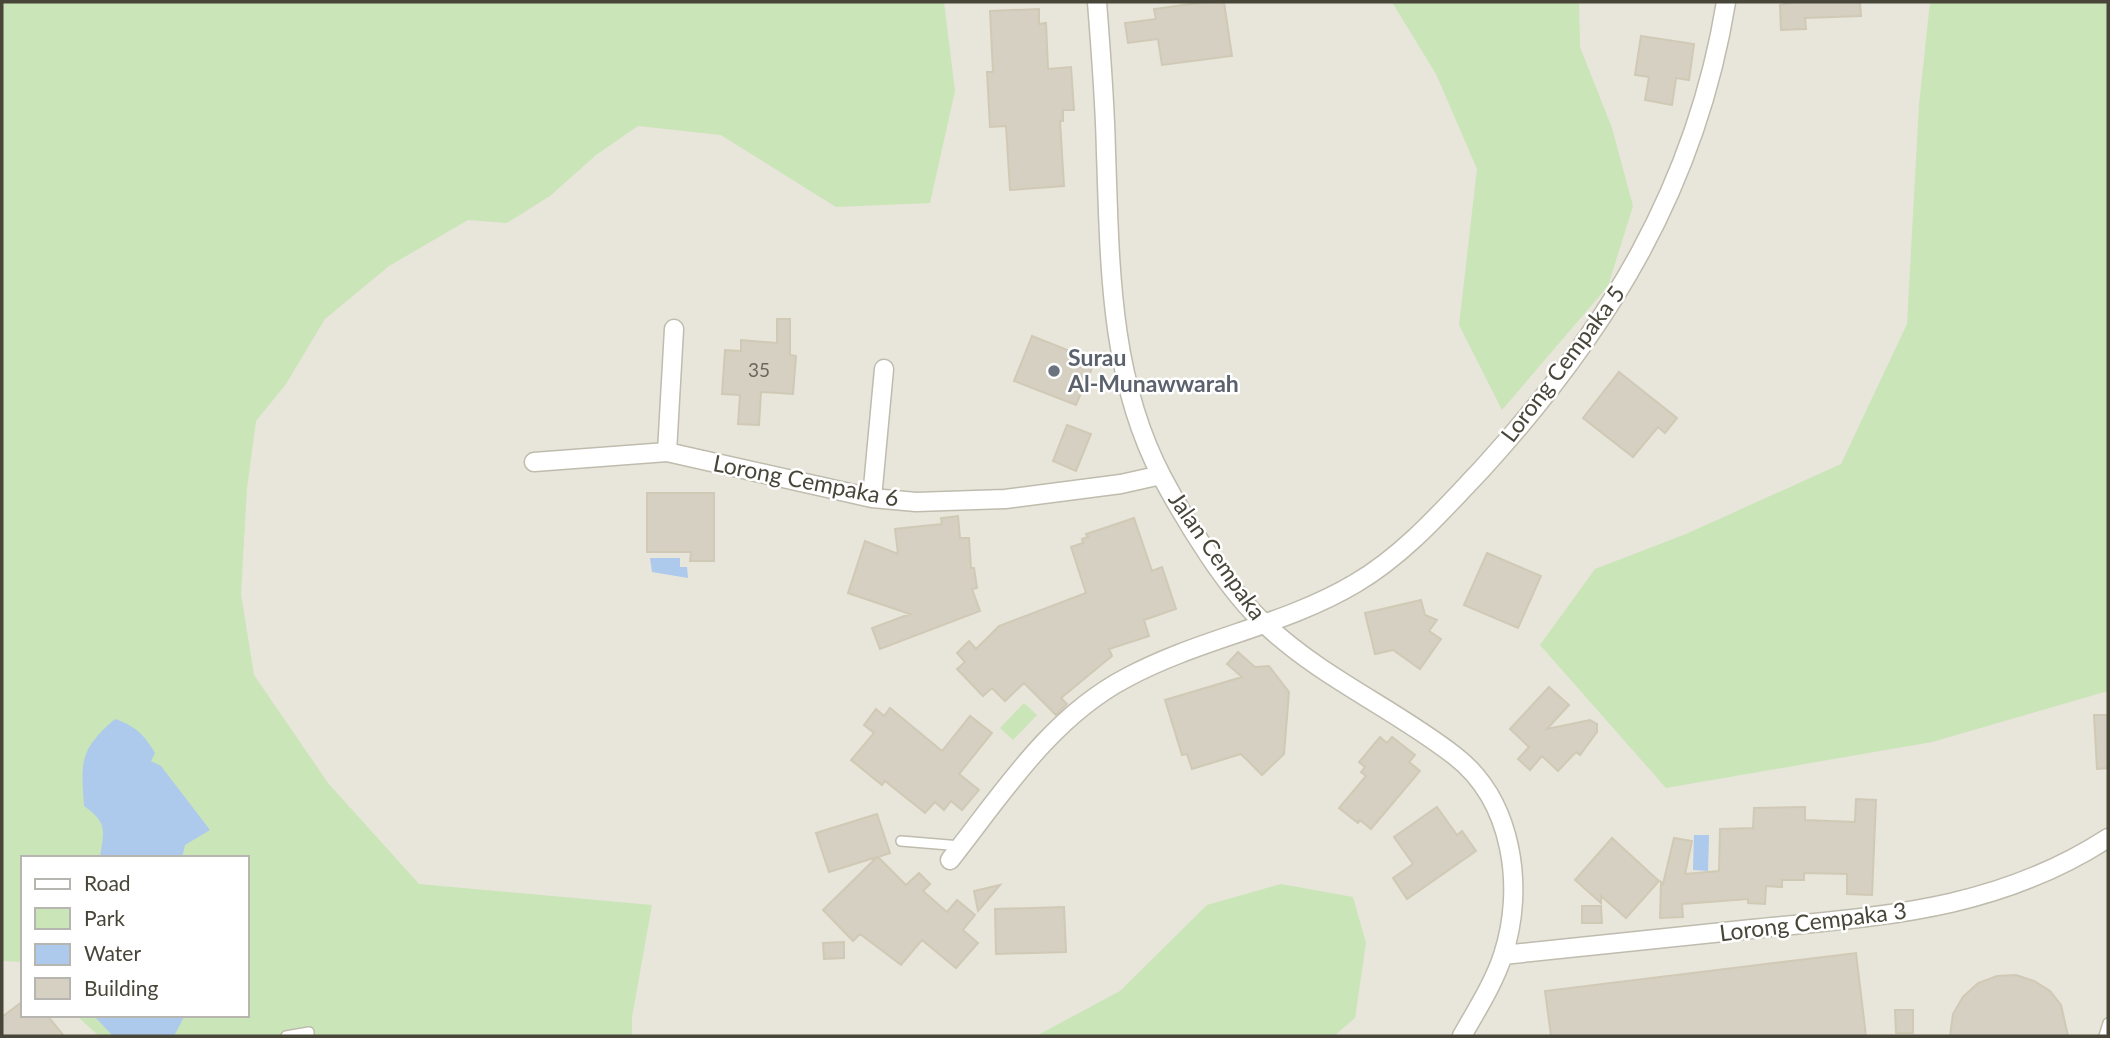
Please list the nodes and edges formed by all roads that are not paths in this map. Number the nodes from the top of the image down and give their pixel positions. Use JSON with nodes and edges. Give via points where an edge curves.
{"nodes":[{"id":1,"x":1097,"y":2,"type":"edge"},
{"id":2,"x":1726,"y":2,"type":"edge"},
{"id":3,"x":674,"y":330,"type":"dead end"},
{"id":4,"x":884,"y":369,"type":"dead end"},
{"id":5,"x":667,"y":452,"type":"junction"},
{"id":6,"x":534,"y":462,"type":"dead end"},
{"id":7,"x":1161,"y":475,"type":"junction"},
{"id":8,"x":872,"y":498,"type":"junction"},
{"id":9,"x":1266,"y":626,"type":"junction"},
{"id":10,"x":2108,"y":838,"type":"edge"},
{"id":11,"x":901,"y":841,"type":"dead end"},
{"id":12,"x":956,"y":853,"type":"joint"},
{"id":13,"x":1503,"y":956,"type":"junction"},
{"id":14,"x":2108,"y":1023,"type":"edge"},
{"id":15,"x":286,"y":1036,"type":"edge"},
{"id":16,"x":309,"y":1036,"type":"edge"},
{"id":17,"x":1462,"y":1036,"type":"edge"},
{"id":18,"x":2104,"y":1036,"type":"edge"}],
"edges":[{"from":1,"to":7,"type":"street","name":"Jalan Cempaka","via":[[1117,340],[1127,384]]},
{"from":2,"to":9,"type":"street","name":"Lorong Cempaka 5","via":[[1705,96],[1656,227],[1624,286],[1559,377],[1435,519],[1395,556],[1325,600]]},
{"from":3,"to":5,"type":"street"},
{"from":4,"to":8,"type":"street"},
{"from":5,"to":6,"type":"street","name":"Lorong Cempaka 6"},
{"from":5,"to":8,"type":"street","name":"Lorong Cempaka 6"},
{"from":7,"to":8,"type":"street","name":"Lorong Cempaka 6","via":[[1005,499],[916,502]]},
{"from":7,"to":9,"type":"street","name":"Jalan Cempaka","via":[[1241,598]]},
{"from":9,"to":12,"type":"street","name":"Lorong Cempaka 5","via":[[1166,660],[1096,696],[1061,722]]},
{"from":9,"to":13,"type":"street","name":"Jalan Cempaka","via":[[1335,678],[1457,758],[1487,792],[1505,831],[1514,869]]},
{"from":10,"to":13,"type":"street","name":"Lorong Cempaka 3","via":[[2050,873],[2000,892],[1942,905],[1879,916]]},
{"from":11,"to":12,"type":"lane"},
{"from":13,"to":17,"type":"street","name":"Jalan Cempaka"},
{"from":14,"to":18,"type":"lane"},
{"from":15,"to":16,"type":"lane","via":[[309,1032]]}]}
